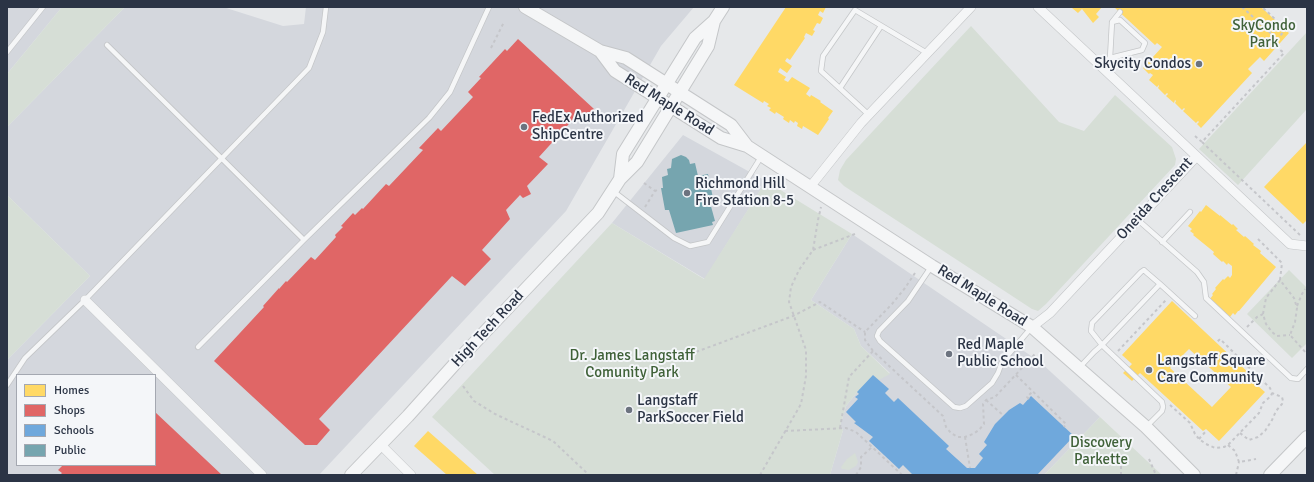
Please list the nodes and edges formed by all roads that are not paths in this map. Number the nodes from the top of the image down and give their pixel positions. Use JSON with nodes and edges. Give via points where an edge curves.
{"nodes":[{"id":1,"x":43,"y":7,"type":"edge"},
{"id":2,"x":326,"y":7,"type":"edge"},
{"id":3,"x":489,"y":7,"type":"edge"},
{"id":4,"x":525,"y":7,"type":"edge"},
{"id":5,"x":723,"y":7,"type":"edge"},
{"id":6,"x":971,"y":7,"type":"edge"},
{"id":7,"x":1038,"y":7,"type":"edge"},
{"id":8,"x":1120,"y":12,"type":"dead end"},
{"id":9,"x":714,"y":21,"type":"junction"},
{"id":10,"x":1112,"y":22,"type":"junction"},
{"id":11,"x":881,"y":26,"type":"junction"},
{"id":12,"x":107,"y":45,"type":"dead end"},
{"id":13,"x":600,"y":51,"type":"junction"},
{"id":14,"x":7,"y":52,"type":"edge"},
{"id":15,"x":927,"y":53,"type":"junction"},
{"id":16,"x":1110,"y":58,"type":"junction"},
{"id":17,"x":1100,"y":67,"type":"junction"},
{"id":18,"x":666,"y":83,"type":"junction"},
{"id":19,"x":840,"y":88,"type":"junction"},
{"id":20,"x":679,"y":93,"type":"junction"},
{"id":21,"x":658,"y":97,"type":"junction"},
{"id":22,"x":671,"y":107,"type":"junction"},
{"id":23,"x":869,"y":115,"type":"junction"},
{"id":24,"x":748,"y":146,"type":"junction"},
{"id":25,"x":762,"y":155,"type":"junction"},
{"id":26,"x":222,"y":158,"type":"junction"},
{"id":27,"x":1196,"y":158,"type":"junction"},
{"id":28,"x":620,"y":179,"type":"junction"},
{"id":29,"x":810,"y":187,"type":"junction"},
{"id":30,"x":612,"y":191,"type":"junction"},
{"id":31,"x":1190,"y":212,"type":"dead end"},
{"id":32,"x":1138,"y":220,"type":"junction"},
{"id":33,"x":304,"y":240,"type":"junction"},
{"id":34,"x":1162,"y":242,"type":"junction"},
{"id":35,"x":1307,"y":246,"type":"edge"},
{"id":36,"x":932,"y":266,"type":"junction"},
{"id":37,"x":1160,"y":284,"type":"junction"},
{"id":38,"x":84,"y":300,"type":"junction"},
{"id":39,"x":1195,"y":316,"type":"dead end"},
{"id":40,"x":1032,"y":327,"type":"junction"},
{"id":41,"x":1102,"y":345,"type":"junction"},
{"id":42,"x":198,"y":347,"type":"dead end"},
{"id":43,"x":1079,"y":368,"type":"junction"},
{"id":44,"x":1307,"y":369,"type":"edge"},
{"id":45,"x":7,"y":385,"type":"edge"},
{"id":46,"x":1146,"y":427,"type":"junction"},
{"id":47,"x":1307,"y":437,"type":"edge"},
{"id":48,"x":380,"y":444,"type":"junction"},
{"id":49,"x":262,"y":475,"type":"edge"},
{"id":50,"x":351,"y":475,"type":"edge"},
{"id":51,"x":412,"y":475,"type":"edge"},
{"id":52,"x":1194,"y":475,"type":"edge"},
{"id":53,"x":1270,"y":475,"type":"edge"}],
"edges":[{"from":1,"to":14,"type":"lane"},
{"from":2,"to":26,"type":"lane","via":[[323,32],[309,68]]},
{"from":3,"to":33,"type":"lane","via":[[450,92],[429,118]]},
{"from":4,"to":13,"type":"street","name":"Red Maple Road"},
{"from":5,"to":9,"type":"street","name":"High Tech Road"},
{"from":6,"to":15,"type":"street"},
{"from":7,"to":17,"type":"street","name":"Oneida Crescent"},
{"from":8,"to":10,"type":"lane"},
{"from":9,"to":18,"type":"street","name":"High Tech Road","via":[[695,38]]},
{"from":9,"to":20,"type":"street","name":"High Tech Road","via":[[708,46]]},
{"from":10,"to":16,"type":"lane"},
{"from":10,"to":16,"type":"lane","via":[[1120,20],[1145,43],[1142,50]]},
{"from":11,"to":15,"type":"lane"},
{"from":11,"to":19,"type":"lane"},
{"from":11,"to":19,"type":"lane","via":[[855,10],[823,56],[821,71]]},
{"from":12,"to":26,"type":"lane"},
{"from":13,"to":18,"type":"street","name":"Red Maple Road","via":[[626,58]]},
{"from":13,"to":21,"type":"street","name":"Red Maple Road","via":[[615,72]]},
{"from":15,"to":23,"type":"street"},
{"from":16,"to":17,"type":"lane"},
{"from":17,"to":27,"type":"street","name":"Oneida Crescent"},
{"from":18,"to":20,"type":"street","name":"Red Maple Road"},
{"from":18,"to":21,"type":"street","name":"High Tech Road"},
{"from":19,"to":23,"type":"lane"},
{"from":20,"to":22,"type":"street","name":"High Tech Road"},
{"from":20,"to":24,"type":"street","name":"Red Maple Road","via":[[731,125]]},
{"from":21,"to":22,"type":"street","name":"Red Maple Road"},
{"from":21,"to":28,"type":"street","name":"High Tech Road","via":[[623,154]]},
{"from":22,"to":24,"type":"street","name":"Red Maple Road","via":[[721,138]]},
{"from":22,"to":28,"type":"street","name":"High Tech Road","via":[[636,162]]},
{"from":23,"to":29,"type":"street"},
{"from":24,"to":25,"type":"street","name":"Red Maple Road"},
{"from":25,"to":29,"type":"street","name":"Red Maple Road"},
{"from":25,"to":30,"type":"lane","via":[[708,242],[690,246],[674,238]]},
{"from":26,"to":33,"type":"lane"},
{"from":26,"to":38,"type":"lane"},
{"from":27,"to":32,"type":"street","name":"Oneida Crescent"},
{"from":27,"to":35,"type":"street","via":[[1290,244]]},
{"from":28,"to":30,"type":"street","name":"High Tech Road"},
{"from":29,"to":36,"type":"street","name":"Red Maple Road"},
{"from":30,"to":48,"type":"street","name":"High Tech Road","via":[[598,213]]},
{"from":31,"to":34,"type":"lane"},
{"from":32,"to":34,"type":"lane"},
{"from":32,"to":40,"type":"street","name":"Oneida Crescent","via":[[1050,313]]},
{"from":33,"to":42,"type":"lane"},
{"from":34,"to":44,"type":"lane","via":[[1197,272],[1204,282],[1206,298],[1291,378],[1298,379]]},
{"from":36,"to":40,"type":"street","name":"Red Maple Road"},
{"from":36,"to":40,"type":"lane","via":[[908,301],[879,331],[878,336],[880,341],[954,407],[966,406],[992,383],[1002,362]]},
{"from":37,"to":39,"type":"lane"},
{"from":37,"to":41,"type":"lane"},
{"from":37,"to":41,"type":"lane","via":[[1144,270],[1092,323],[1091,331]]},
{"from":38,"to":45,"type":"lane","via":[[25,358]]},
{"from":38,"to":49,"type":"street"},
{"from":40,"to":43,"type":"street","name":"Red Maple Road"},
{"from":41,"to":43,"type":"lane"},
{"from":41,"to":46,"type":"lane","via":[[1162,402],[1162,411]]},
{"from":43,"to":46,"type":"street","name":"Red Maple Road"},
{"from":46,"to":52,"type":"street","name":"Red Maple Road"},
{"from":47,"to":53,"type":"street"},
{"from":48,"to":50,"type":"street","name":"High Tech Road"},
{"from":48,"to":51,"type":"street"}]}
